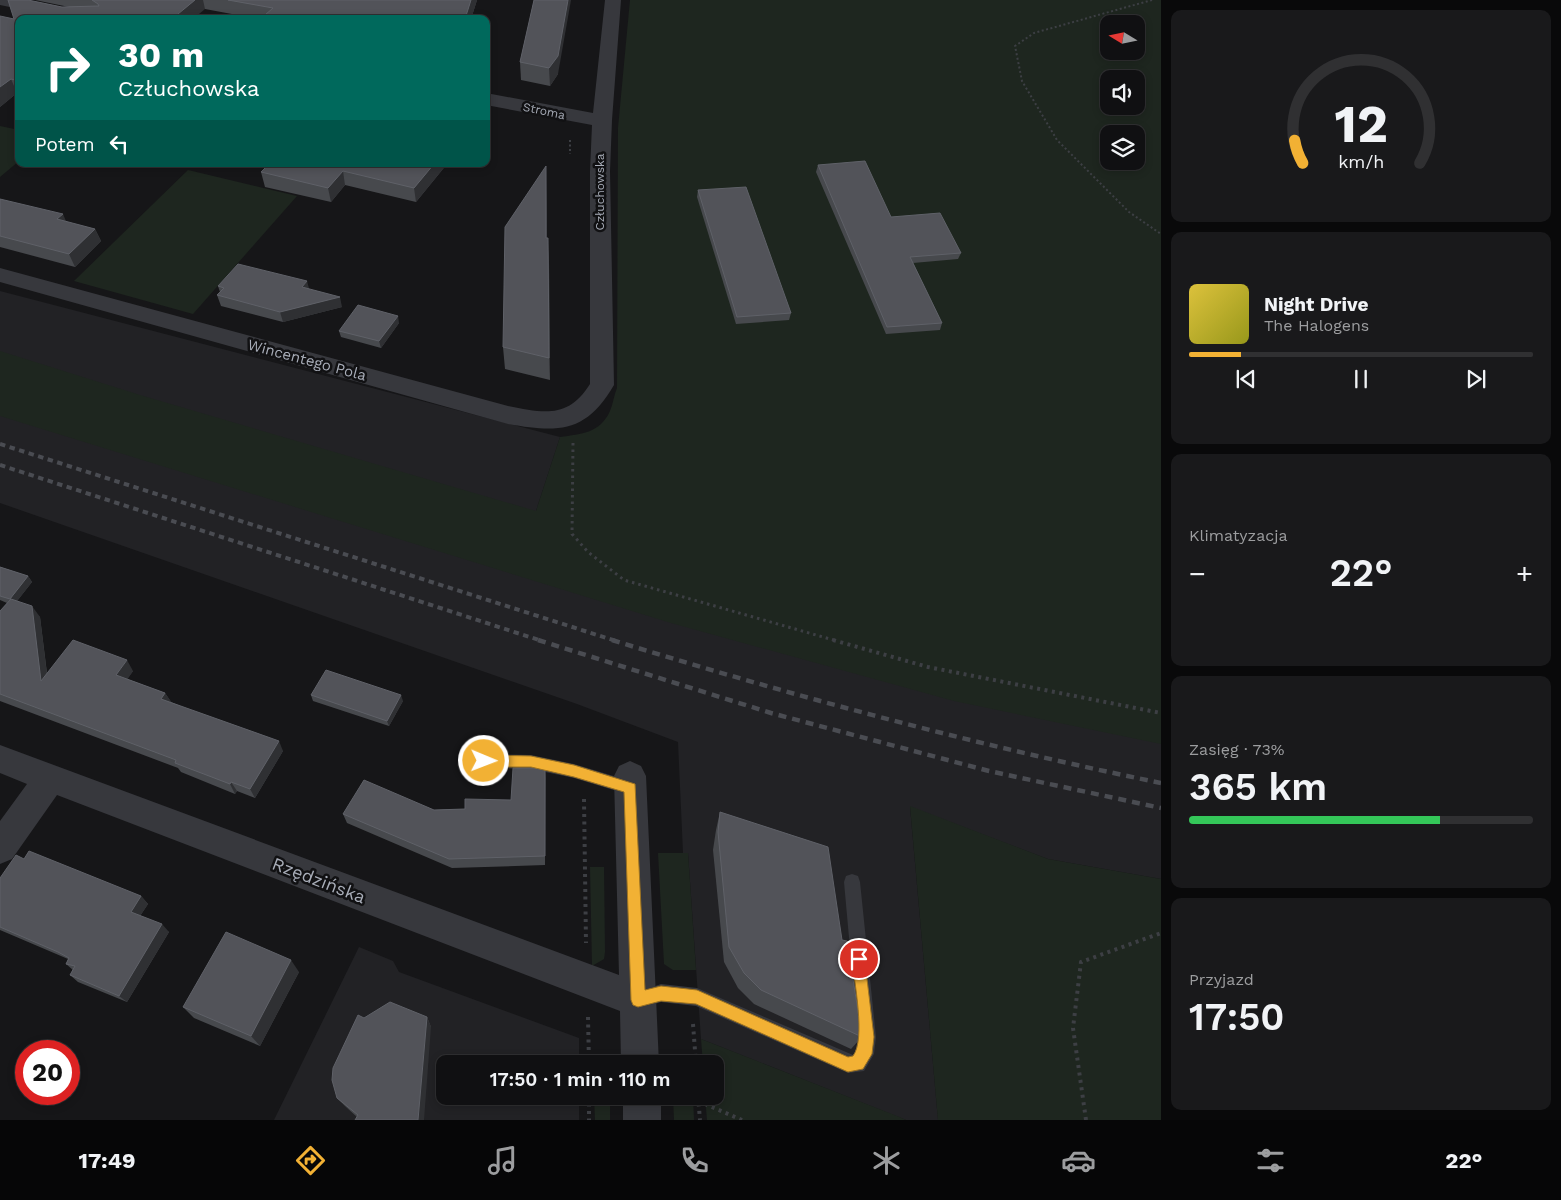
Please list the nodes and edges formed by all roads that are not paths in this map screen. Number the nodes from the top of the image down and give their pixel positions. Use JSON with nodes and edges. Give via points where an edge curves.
{"nodes":[{"id":1,"x":2,"y":0,"type":"edge"},
{"id":2,"x":614,"y":0,"type":"edge"},
{"id":3,"x":75,"y":15,"type":"edge"},
{"id":4,"x":490,"y":100,"type":"edge"},
{"id":5,"x":602,"y":120,"type":"junction"},
{"id":6,"x":0,"y":276,"type":"edge"},
{"id":7,"x":572,"y":417,"type":"joint"},
{"id":8,"x":0,"y":759,"type":"edge"},
{"id":9,"x":484,"y":761,"type":"dead end"},
{"id":10,"x":50,"y":778,"type":"junction"},
{"id":11,"x":630,"y":782,"type":"joint"},
{"id":12,"x":0,"y":848,"type":"edge"},
{"id":13,"x":852,"y":882,"type":"dead end"},
{"id":14,"x":638,"y":1000,"type":"junction"},
{"id":15,"x":640,"y":1055,"type":"edge"},
{"id":16,"x":642,"y":1105,"type":"edge"},
{"id":17,"x":642,"y":1120,"type":"edge"}],
"edges":[{"from":1,"to":3,"type":"street"},
{"from":2,"to":5,"type":"street","name":"Człuchowska"},
{"from":4,"to":5,"type":"street","name":"Stroma"},
{"from":5,"to":7,"type":"street","name":"Człuchowska","via":[[602,385],[585,410]]},
{"from":6,"to":7,"type":"street","name":"Wincentego Pola","via":[[508,415],[554,421]]},
{"from":8,"to":10,"type":"street","name":"Rzędzińska"},
{"from":9,"to":11,"type":"lane","via":[[531,762]]},
{"from":10,"to":12,"type":"street"},
{"from":10,"to":14,"type":"street","name":"Rzędzińska"},
{"from":11,"to":14,"type":"street"},
{"from":13,"to":14,"type":"lane","via":[[867,1037],[865,1054],[858,1064],[848,1064],[697,997],[661,993]]},
{"from":14,"to":15,"type":"street"},
{"from":16,"to":17,"type":"street"}]}
